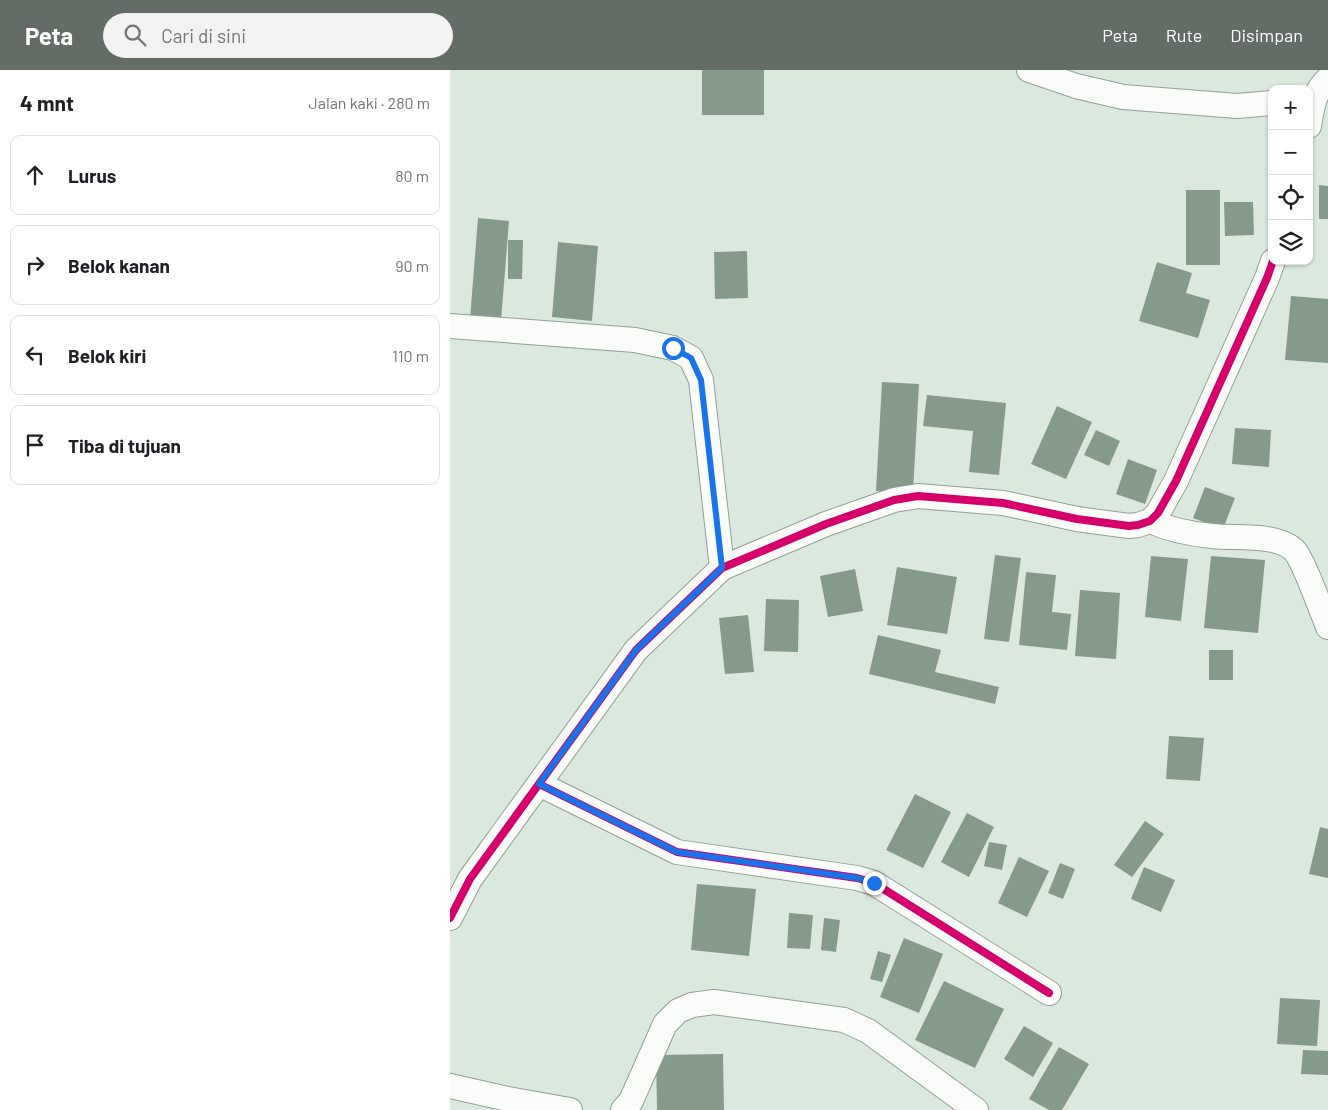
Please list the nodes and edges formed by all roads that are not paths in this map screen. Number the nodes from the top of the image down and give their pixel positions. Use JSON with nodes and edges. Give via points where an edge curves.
{"nodes":[{"id":1,"x":1029,"y":70,"type":"edge"},
{"id":2,"x":1328,"y":78,"type":"edge"},
{"id":3,"x":1313,"y":98,"type":"edge"},
{"id":4,"x":1268,"y":103,"type":"edge"},
{"id":5,"x":1272,"y":265,"type":"edge"},
{"id":6,"x":450,"y":326,"type":"edge"},
{"id":7,"x":1150,"y":521,"type":"junction"},
{"id":8,"x":722,"y":568,"type":"junction"},
{"id":9,"x":1328,"y":627,"type":"edge"},
{"id":10,"x":539,"y":784,"type":"junction"},
{"id":11,"x":450,"y":918,"type":"edge"},
{"id":12,"x":1049,"y":993,"type":"dead end"},
{"id":13,"x":450,"y":1086,"type":"edge"},
{"id":14,"x":570,"y":1110,"type":"edge"},
{"id":15,"x":623,"y":1110,"type":"edge"},
{"id":16,"x":976,"y":1110,"type":"edge"}],
"edges":[{"from":1,"to":4,"type":"street","via":[[1123,97],[1237,106]]},
{"from":2,"to":3,"type":"street"},
{"from":5,"to":7,"type":"street","via":[[1176,481]]},
{"from":6,"to":8,"type":"street","via":[[635,340],[673,348],[691,358],[701,380]]},
{"from":7,"to":8,"type":"street","via":[[1129,526],[1003,503],[918,496],[894,500],[826,524]]},
{"from":7,"to":9,"type":"street","via":[[1168,529],[1212,536],[1268,539],[1285,544],[1295,551],[1302,564]]},
{"from":8,"to":10,"type":"street","via":[[636,650]]},
{"from":10,"to":11,"type":"street","via":[[470,879]]},
{"from":10,"to":12,"type":"street","via":[[677,852],[874,883]]},
{"from":13,"to":14,"type":"street"},
{"from":15,"to":16,"type":"street","via":[[631,1101],[665,1024],[678,1011],[714,1002],[844,1020],[868,1031]]}]}
